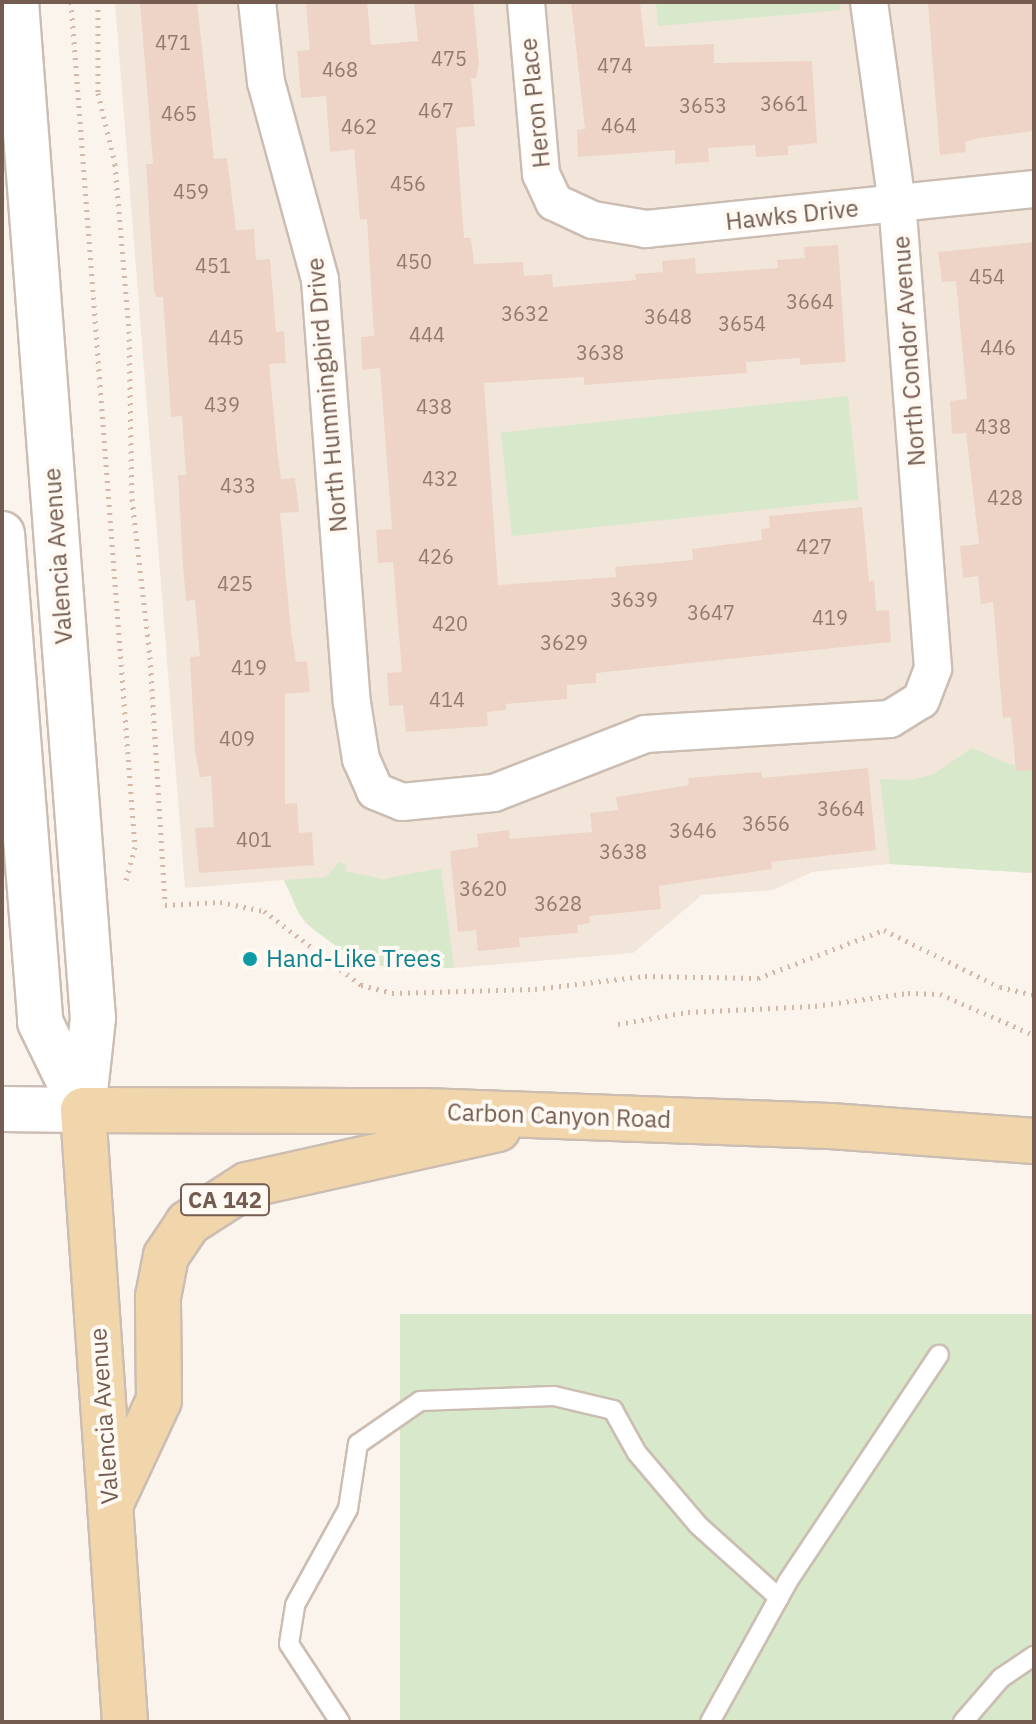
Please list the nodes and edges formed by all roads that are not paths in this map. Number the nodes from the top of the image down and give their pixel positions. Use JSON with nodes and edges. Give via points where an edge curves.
{"nodes":[{"id":1,"x":16,"y":2,"type":"edge"},
{"id":2,"x":257,"y":2,"type":"edge"},
{"id":3,"x":526,"y":2,"type":"edge"},
{"id":4,"x":869,"y":2,"type":"edge"},
{"id":5,"x":1034,"y":189,"type":"edge"},
{"id":6,"x":554,"y":202,"type":"joint"},
{"id":7,"x":897,"y":204,"type":"junction"},
{"id":8,"x":2,"y":534,"type":"edge"},
{"id":9,"x":921,"y":700,"type":"joint"},
{"id":10,"x":11,"y":784,"type":"edge"},
{"id":11,"x":2,"y":1109,"type":"edge"},
{"id":12,"x":83,"y":1110,"type":"junction"},
{"id":13,"x":555,"y":1116,"type":"junction"},
{"id":14,"x":1034,"y":1141,"type":"edge"},
{"id":15,"x":939,"y":1355,"type":"dead end"},
{"id":16,"x":110,"y":1504,"type":"junction"},
{"id":17,"x":779,"y":1598,"type":"junction"},
{"id":18,"x":1034,"y":1656,"type":"edge"},
{"id":19,"x":125,"y":1722,"type":"edge"},
{"id":20,"x":340,"y":1722,"type":"edge"},
{"id":21,"x":710,"y":1722,"type":"edge"},
{"id":22,"x":963,"y":1722,"type":"edge"}],
"edges":[{"from":1,"to":12,"type":"street","name":"Valencia Avenue","via":[[93,1018]]},
{"from":2,"to":9,"type":"street","name":"North Hummingbird Drive","via":[[266,82],[320,280],[352,703],[361,759],[375,791],[402,802],[494,793],[645,734],[890,719]]},
{"from":3,"to":6,"type":"street","name":"Heron Place","via":[[541,174]]},
{"from":4,"to":7,"type":"street","name":"North Condor Avenue"},
{"from":5,"to":7,"type":"street","name":"Hawks Drive"},
{"from":6,"to":7,"type":"street","name":"Hawks Drive","via":[[593,220],[646,229]]},
{"from":7,"to":9,"type":"street","name":"North Condor Avenue","via":[[933,668]]},
{"from":8,"to":10,"type":"street","name":"Valencia Avenue"},
{"from":10,"to":12,"type":"street","name":"Valencia Avenue","via":[[40,1022]]},
{"from":11,"to":12,"type":"street"},
{"from":12,"to":13,"type":"main road","name":"Carbon Canyon Road","number":"CA 142"},
{"from":12,"to":16,"type":"main road","name":"Valencia Avenue","number":"CA 142"},
{"from":13,"to":14,"type":"main road","name":"Carbon Canyon Road","number":"CA 142","via":[[830,1126]]},
{"from":13,"to":16,"type":"main road","number":"CA 142","via":[[247,1185],[188,1223],[166,1256],[158,1297],[159,1400]]},
{"from":15,"to":17,"type":"lane"},
{"from":16,"to":19,"type":"main road","name":"Valencia Avenue","number":"CA 142"},
{"from":17,"to":20,"type":"lane","via":[[698,1525],[637,1453],[613,1410],[554,1396],[420,1401],[358,1444],[348,1509],[295,1605],[289,1644]]},
{"from":17,"to":21,"type":"lane"},
{"from":18,"to":22,"type":"lane","via":[[1001,1678]]}]}
